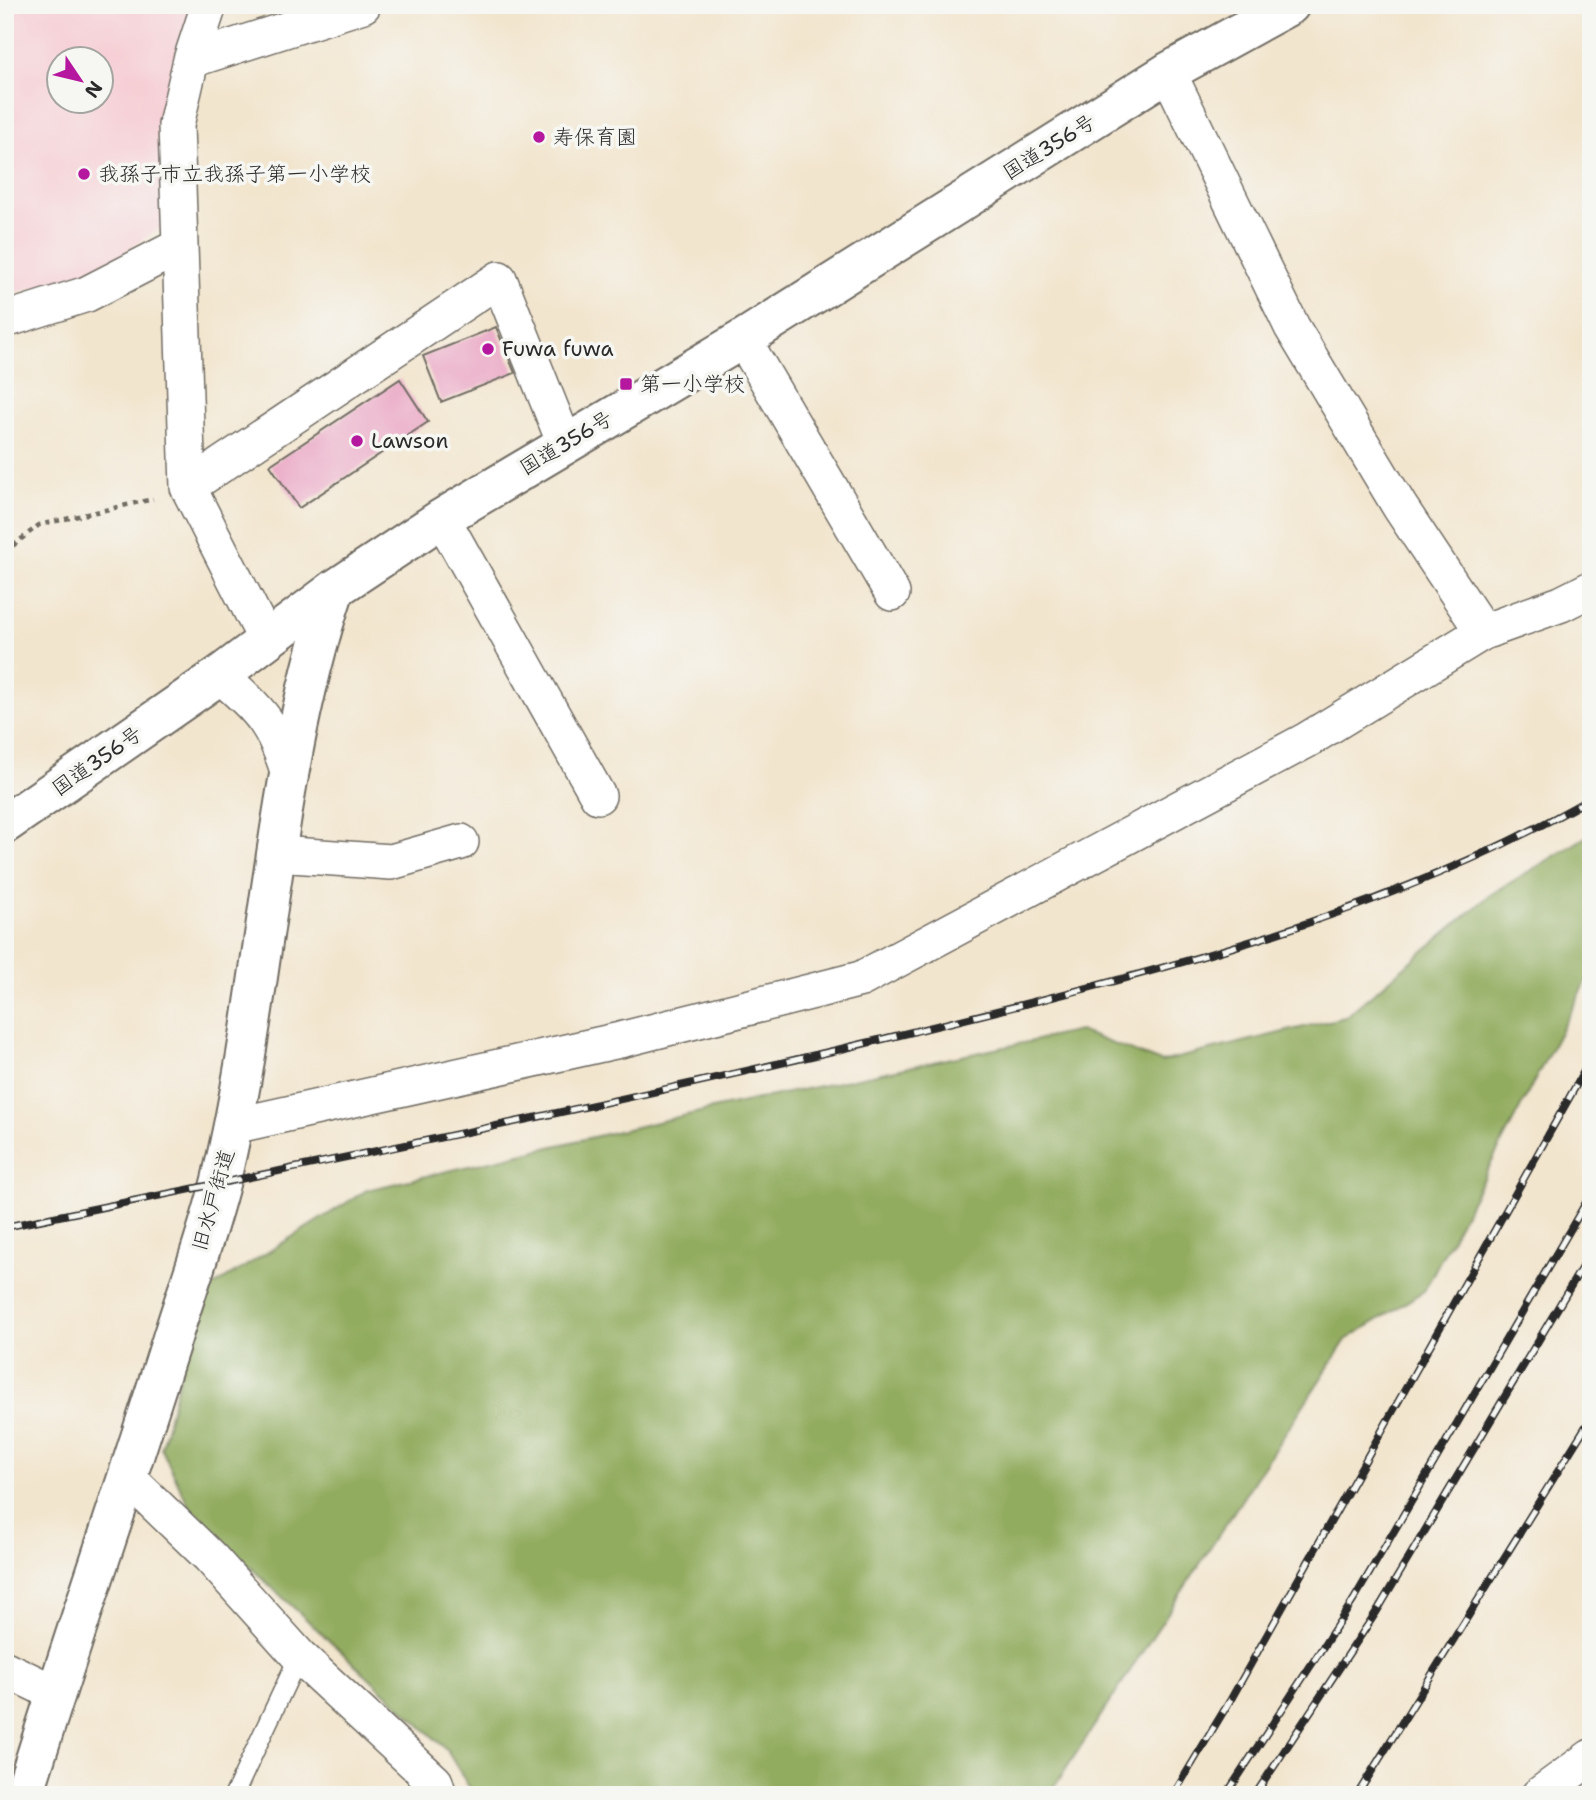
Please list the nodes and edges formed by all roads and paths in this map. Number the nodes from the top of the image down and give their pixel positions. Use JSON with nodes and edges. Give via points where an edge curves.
{"nodes":[{"id":1,"x":209,"y":5,"type":"edge"},
{"id":2,"x":363,"y":5,"type":"edge"},
{"id":3,"x":1290,"y":5,"type":"edge"},
{"id":4,"x":191,"y":60,"type":"junction"},
{"id":5,"x":1168,"y":72,"type":"junction"},
{"id":6,"x":178,"y":247,"type":"junction"},
{"id":7,"x":5,"y":320,"type":"edge"},
{"id":8,"x":743,"y":339,"type":"junction"},
{"id":9,"x":565,"y":444,"type":"junction"},
{"id":10,"x":188,"y":487,"type":"junction"},
{"id":11,"x":442,"y":518,"type":"junction"},
{"id":12,"x":5,"y":552,"type":"edge"},
{"id":13,"x":335,"y":589,"type":"junction"},
{"id":14,"x":1591,"y":589,"type":"edge"},
{"id":15,"x":892,"y":593,"type":"dead end"},
{"id":16,"x":1483,"y":632,"type":"junction"},
{"id":17,"x":265,"y":638,"type":"junction"},
{"id":18,"x":220,"y":675,"type":"junction"},
{"id":19,"x":290,"y":778,"type":"junction"},
{"id":20,"x":598,"y":796,"type":"dead end"},
{"id":21,"x":5,"y":824,"type":"edge"},
{"id":22,"x":461,"y":842,"type":"dead end"},
{"id":23,"x":278,"y":854,"type":"junction"},
{"id":24,"x":233,"y":1126,"type":"junction"},
{"id":25,"x":128,"y":1478,"type":"junction"},
{"id":26,"x":299,"y":1656,"type":"junction"},
{"id":27,"x":5,"y":1669,"type":"edge"},
{"id":28,"x":55,"y":1693,"type":"junction"},
{"id":29,"x":1591,"y":1757,"type":"edge"},
{"id":30,"x":24,"y":1795,"type":"edge"},
{"id":31,"x":234,"y":1795,"type":"edge"},
{"id":32,"x":439,"y":1795,"type":"edge"},
{"id":33,"x":1539,"y":1795,"type":"edge"}],
"edges":[{"from":1,"to":4,"type":"street"},
{"from":2,"to":4,"type":"street"},
{"from":3,"to":5,"type":"main road","name":"国道356号"},
{"from":4,"to":6,"type":"street","via":[[176,125]]},
{"from":5,"to":8,"type":"main road","name":"国道356号"},
{"from":5,"to":16,"type":"street","via":[[1292,327],[1400,507]]},
{"from":6,"to":7,"type":"street","via":[[87,295]]},
{"from":6,"to":10,"type":"street"},
{"from":8,"to":9,"type":"main road","name":"国道356号"},
{"from":8,"to":15,"type":"street"},
{"from":9,"to":10,"type":"street","via":[[499,279]]},
{"from":9,"to":11,"type":"main road","name":"国道356号"},
{"from":10,"to":12,"type":"path","via":[[39,525]]},
{"from":10,"to":17,"type":"street"},
{"from":11,"to":13,"type":"main road","name":"国道356号"},
{"from":11,"to":20,"type":"street"},
{"from":13,"to":17,"type":"main road","name":"国道356号"},
{"from":13,"to":19,"type":"main road","name":"旧水戸街道","via":[[317,644]]},
{"from":14,"to":16,"type":"street"},
{"from":16,"to":24,"type":"street","via":[[1307,740],[861,979],[620,1040]]},
{"from":17,"to":18,"type":"main road","name":"国道356号"},
{"from":18,"to":19,"type":"street","via":[[259,710],[279,740]]},
{"from":18,"to":21,"type":"main road","name":"国道356号"},
{"from":19,"to":23,"type":"main road","name":"旧水戸街道"},
{"from":22,"to":23,"type":"street","via":[[391,862]]},
{"from":23,"to":24,"type":"main road","name":"旧水戸街道"},
{"from":24,"to":25,"type":"main road","name":"旧水戸街道","via":[[220,1183]]},
{"from":25,"to":26,"type":"street","via":[[210,1557]]},
{"from":25,"to":28,"type":"main road","name":"旧水戸街道"},
{"from":26,"to":31,"type":"lane"},
{"from":26,"to":32,"type":"street","via":[[435,1782]]},
{"from":27,"to":28,"type":"street"},
{"from":28,"to":30,"type":"main road","name":"旧水戸街道"},
{"from":29,"to":33,"type":"street"}]}
